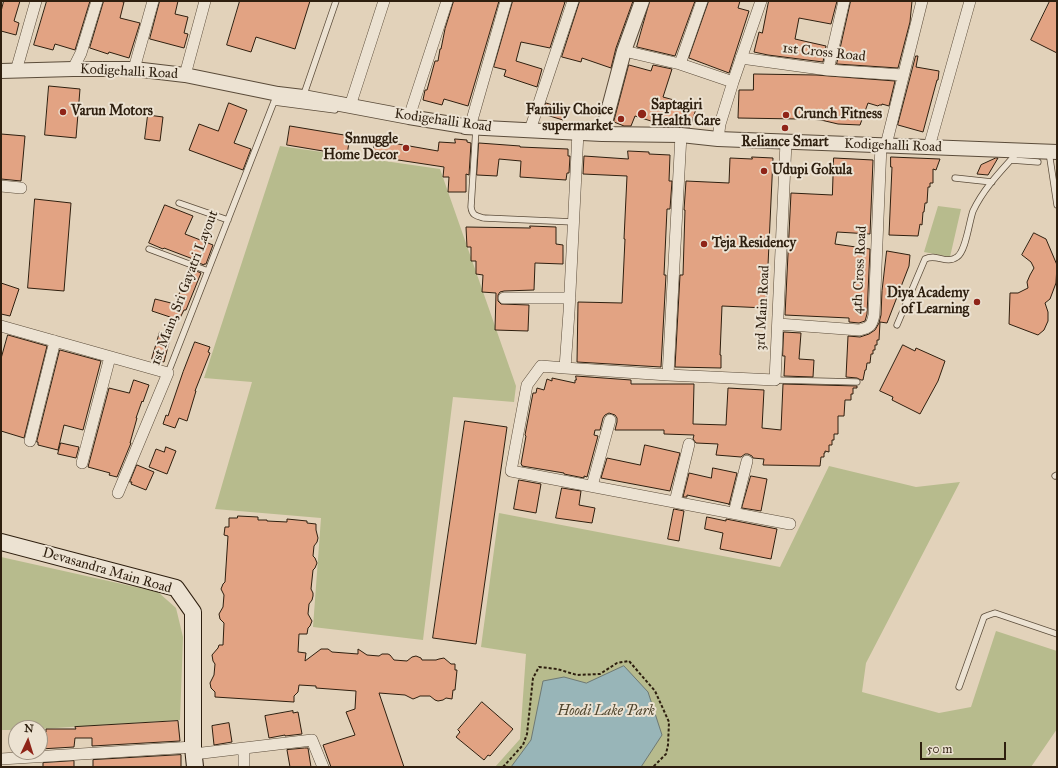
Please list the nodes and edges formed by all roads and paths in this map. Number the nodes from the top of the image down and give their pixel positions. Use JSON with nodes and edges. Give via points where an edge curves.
{"nodes":[{"id":1,"x":36,"y":1,"type":"edge"},
{"id":2,"x":97,"y":1,"type":"edge"},
{"id":3,"x":153,"y":1,"type":"edge"},
{"id":4,"x":205,"y":1,"type":"edge"},
{"id":5,"x":336,"y":1,"type":"edge"},
{"id":6,"x":384,"y":1,"type":"edge"},
{"id":7,"x":447,"y":1,"type":"edge"},
{"id":8,"x":506,"y":1,"type":"edge"},
{"id":9,"x":572,"y":1,"type":"edge"},
{"id":10,"x":642,"y":1,"type":"edge"},
{"id":11,"x":702,"y":1,"type":"edge"},
{"id":12,"x":761,"y":1,"type":"edge"},
{"id":13,"x":844,"y":1,"type":"edge"},
{"id":14,"x":922,"y":1,"type":"edge"},
{"id":15,"x":970,"y":1,"type":"edge"},
{"id":16,"x":624,"y":51,"type":"junction"},
{"id":17,"x":741,"y":58,"type":"junction"},
{"id":18,"x":680,"y":64,"type":"junction"},
{"id":19,"x":73,"y":69,"type":"junction"},
{"id":20,"x":16,"y":70,"type":"junction"},
{"id":21,"x":134,"y":70,"type":"junction"},
{"id":22,"x":828,"y":70,"type":"junction"},
{"id":23,"x":1,"y":71,"type":"edge"},
{"id":24,"x":185,"y":75,"type":"junction"},
{"id":25,"x":903,"y":75,"type":"junction"},
{"id":26,"x":733,"y":82,"type":"junction"},
{"id":27,"x":303,"y":97,"type":"junction"},
{"id":28,"x":276,"y":98,"type":"junction"},
{"id":29,"x":350,"y":106,"type":"junction"},
{"id":30,"x":409,"y":117,"type":"junction"},
{"id":31,"x":473,"y":127,"type":"junction"},
{"id":32,"x":530,"y":130,"type":"junction"},
{"id":33,"x":578,"y":132,"type":"junction"},
{"id":34,"x":602,"y":134,"type":"junction"},
{"id":35,"x":681,"y":135,"type":"junction"},
{"id":36,"x":718,"y":139,"type":"junction"},
{"id":37,"x":786,"y":142,"type":"junction"},
{"id":38,"x":883,"y":145,"type":"junction"},
{"id":39,"x":929,"y":147,"type":"junction"},
{"id":40,"x":1053,"y":152,"type":"edge"},
{"id":41,"x":1015,"y":155,"type":"junction"},
{"id":42,"x":1038,"y":162,"type":"dead end"},
{"id":43,"x":954,"y":178,"type":"dead end"},
{"id":44,"x":992,"y":182,"type":"junction"},
{"id":45,"x":1,"y":186,"type":"edge"},
{"id":46,"x":21,"y":188,"type":"dead end"},
{"id":47,"x":179,"y":203,"type":"dead end"},
{"id":48,"x":1057,"y":205,"type":"edge"},
{"id":49,"x":228,"y":220,"type":"junction"},
{"id":50,"x":574,"y":222,"type":"junction"},
{"id":51,"x":149,"y":249,"type":"dead end"},
{"id":52,"x":208,"y":271,"type":"junction"},
{"id":53,"x":504,"y":298,"type":"dead end"},
{"id":54,"x":570,"y":298,"type":"junction"},
{"id":55,"x":778,"y":324,"type":"junction"},
{"id":56,"x":897,"y":325,"type":"dead end"},
{"id":57,"x":1,"y":327,"type":"edge"},
{"id":58,"x":55,"y":341,"type":"junction"},
{"id":59,"x":110,"y":357,"type":"junction"},
{"id":60,"x":565,"y":368,"type":"junction"},
{"id":61,"x":168,"y":373,"type":"junction"},
{"id":62,"x":668,"y":375,"type":"junction"},
{"id":63,"x":775,"y":380,"type":"junction"},
{"id":64,"x":857,"y":382,"type":"dead end"},
{"id":65,"x":610,"y":420,"type":"dead end"},
{"id":66,"x":30,"y":441,"type":"dead end"},
{"id":67,"x":689,"y":444,"type":"dead end"},
{"id":68,"x":747,"y":461,"type":"dead end"},
{"id":69,"x":82,"y":463,"type":"dead end"},
{"id":70,"x":592,"y":486,"type":"junction"},
{"id":71,"x":118,"y":493,"type":"dead end"},
{"id":72,"x":675,"y":502,"type":"junction"},
{"id":73,"x":734,"y":513,"type":"junction"},
{"id":74,"x":790,"y":524,"type":"dead end"},
{"id":75,"x":1,"y":542,"type":"edge"},
{"id":76,"x":1057,"y":634,"type":"edge"},
{"id":77,"x":959,"y":687,"type":"dead end"},
{"id":78,"x":244,"y":748,"type":"junction"},
{"id":79,"x":194,"y":756,"type":"edge"},
{"id":80,"x":1,"y":759,"type":"edge"},
{"id":81,"x":244,"y":767,"type":"edge"},
{"id":82,"x":322,"y":767,"type":"edge"},
{"id":83,"x":503,"y":767,"type":"edge"},
{"id":84,"x":653,"y":767,"type":"edge"}],
"edges":[{"from":1,"to":20,"type":"street"},
{"from":2,"to":19,"type":"street","via":[[82,53]]},
{"from":3,"to":21,"type":"street"},
{"from":4,"to":24,"type":"street"},
{"from":5,"to":27,"type":"lane"},
{"from":6,"to":29,"type":"street"},
{"from":7,"to":30,"type":"street"},
{"from":8,"to":31,"type":"street"},
{"from":9,"to":32,"type":"street"},
{"from":10,"to":16,"type":"street"},
{"from":11,"to":18,"type":"street"},
{"from":12,"to":17,"type":"street"},
{"from":13,"to":22,"type":"street"},
{"from":14,"to":25,"type":"street"},
{"from":15,"to":39,"type":"street"},
{"from":16,"to":18,"type":"street"},
{"from":16,"to":34,"type":"street"},
{"from":17,"to":22,"type":"street","name":"1st Cross Road"},
{"from":17,"to":26,"type":"street"},
{"from":18,"to":26,"type":"street"},
{"from":19,"to":20,"type":"street","name":"Kodigehalli Road"},
{"from":19,"to":21,"type":"street","name":"Kodigehalli Road"},
{"from":20,"to":23,"type":"street","name":"Kodigehalli Road"},
{"from":21,"to":24,"type":"street","name":"Kodigehalli Road"},
{"from":22,"to":25,"type":"street","name":"1st Cross Road"},
{"from":24,"to":28,"type":"street","name":"Kodigehalli Road"},
{"from":25,"to":38,"type":"street"},
{"from":26,"to":36,"type":"street"},
{"from":27,"to":28,"type":"street","name":"Kodigehalli Road"},
{"from":27,"to":29,"type":"street","name":"Kodigehalli Road"},
{"from":28,"to":31,"type":"lane"},
{"from":28,"to":49,"type":"lane","name":"1st Main, Sri Gayatri Layout"},
{"from":29,"to":30,"type":"street","name":"Kodigehalli Road"},
{"from":30,"to":31,"type":"street","name":"Kodigehalli Road"},
{"from":31,"to":32,"type":"street","name":"Kodigehalli Road"},
{"from":31,"to":50,"type":"lane","via":[[471,207],[474,216]]},
{"from":32,"to":33,"type":"street","name":"Kodigehalli Road"},
{"from":33,"to":34,"type":"street","name":"Kodigehalli Road"},
{"from":33,"to":50,"type":"street"},
{"from":34,"to":35,"type":"street","name":"Kodigehalli Road"},
{"from":35,"to":36,"type":"street","name":"Kodigehalli Road"},
{"from":35,"to":62,"type":"street"},
{"from":36,"to":37,"type":"street","name":"Kodigehalli Road"},
{"from":37,"to":38,"type":"street","name":"Kodigehalli Road"},
{"from":37,"to":55,"type":"street","name":"3rd Main Road"},
{"from":38,"to":39,"type":"street","name":"Kodigehalli Road"},
{"from":38,"to":55,"type":"street","name":"4th Cross Road","via":[[872,323],[866,329],[859,330]]},
{"from":39,"to":41,"type":"street","name":"Kodigehalli Road"},
{"from":40,"to":41,"type":"street","name":"Kodigehalli Road"},
{"from":40,"to":48,"type":"lane"},
{"from":41,"to":42,"type":"lane"},
{"from":41,"to":44,"type":"lane"},
{"from":43,"to":44,"type":"lane"},
{"from":44,"to":56,"type":"lane","via":[[973,212],[959,256],[948,261],[933,257],[925,259]]},
{"from":45,"to":46,"type":"street"},
{"from":47,"to":49,"type":"lane"},
{"from":49,"to":52,"type":"lane","name":"1st Main, Sri Gayatri Layout"},
{"from":50,"to":54,"type":"street"},
{"from":51,"to":52,"type":"lane"},
{"from":52,"to":61,"type":"lane","name":"1st Main, Sri Gayatri Layout"},
{"from":53,"to":54,"type":"street"},
{"from":54,"to":60,"type":"street"},
{"from":55,"to":63,"type":"street","name":"3rd Main Road"},
{"from":57,"to":58,"type":"street"},
{"from":58,"to":59,"type":"street"},
{"from":58,"to":66,"type":"street"},
{"from":59,"to":61,"type":"street"},
{"from":59,"to":69,"type":"street"},
{"from":60,"to":62,"type":"street"},
{"from":60,"to":70,"type":"street","via":[[541,366],[527,385],[511,471]]},
{"from":61,"to":71,"type":"street","name":"1st Main, Sri Gayatri Layout"},
{"from":62,"to":63,"type":"street"},
{"from":63,"to":64,"type":"lane"},
{"from":65,"to":70,"type":"street"},
{"from":67,"to":72,"type":"street"},
{"from":68,"to":73,"type":"street"},
{"from":70,"to":72,"type":"street"},
{"from":72,"to":73,"type":"street"},
{"from":73,"to":74,"type":"street"},
{"from":75,"to":79,"type":"main road","name":"Devasandra Main Road","via":[[176,588],[193,612]]},
{"from":76,"to":77,"type":"lane","via":[[995,613],[984,617]]},
{"from":78,"to":79,"type":"street"},
{"from":78,"to":81,"type":"street"},
{"from":78,"to":82,"type":"street","via":[[312,740]]},
{"from":79,"to":80,"type":"street"},
{"from":83,"to":84,"type":"path","via":[[523,745],[527,734],[533,678],[539,667],[577,675],[600,674],[617,663],[629,661],[655,691],[668,722],[666,754]]}]}
